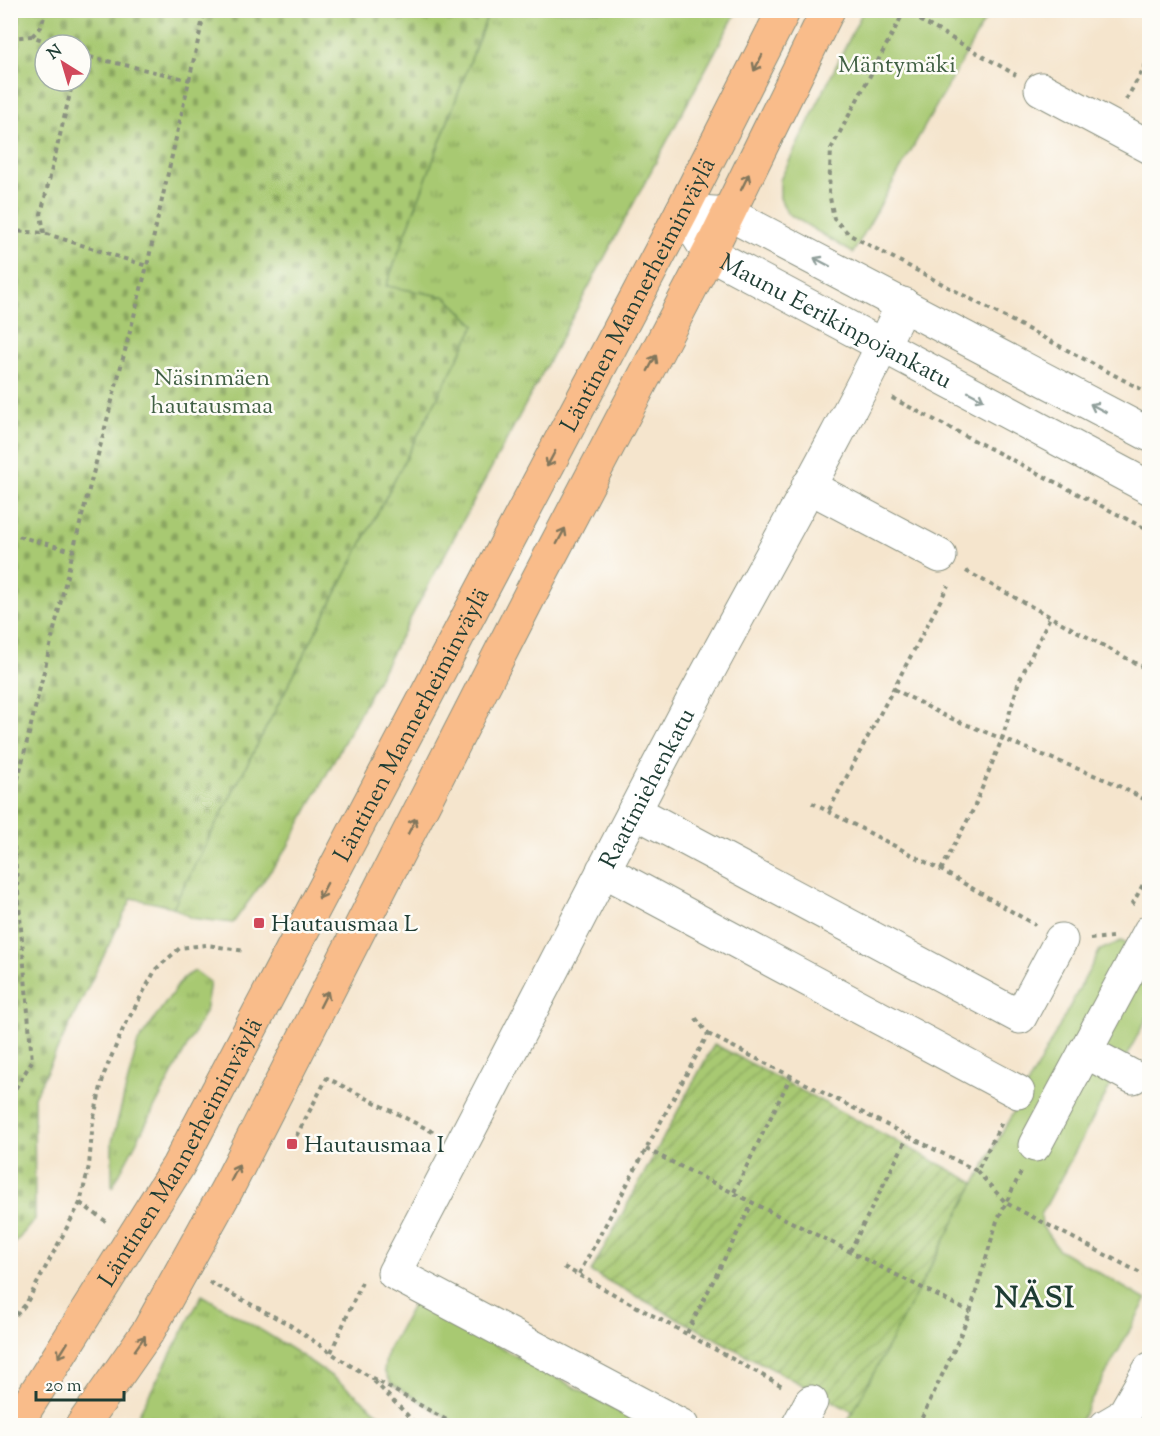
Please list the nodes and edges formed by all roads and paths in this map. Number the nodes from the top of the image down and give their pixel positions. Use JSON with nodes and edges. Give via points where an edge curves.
{"nodes":[{"id":1,"x":46,"y":10,"type":"edge"},
{"id":2,"x":205,"y":10,"type":"edge"},
{"id":3,"x":784,"y":10,"type":"edge"},
{"id":4,"x":828,"y":10,"type":"edge"},
{"id":5,"x":904,"y":11,"type":"edge"},
{"id":6,"x":32,"y":36,"type":"joint"},
{"id":7,"x":10,"y":38,"type":"edge"},
{"id":8,"x":1149,"y":57,"type":"edge"},
{"id":9,"x":93,"y":58,"type":"edge"},
{"id":10,"x":190,"y":80,"type":"junction"},
{"id":11,"x":1041,"y":89,"type":"joint"},
{"id":12,"x":70,"y":93,"type":"edge"},
{"id":13,"x":1112,"y":127,"type":"junction"},
{"id":14,"x":1149,"y":147,"type":"edge"},
{"id":15,"x":682,"y":211,"type":"junction"},
{"id":16,"x":729,"y":214,"type":"junction"},
{"id":17,"x":10,"y":231,"type":"edge"},
{"id":18,"x":44,"y":233,"type":"junction"},
{"id":19,"x":710,"y":253,"type":"junction"},
{"id":20,"x":147,"y":266,"type":"junction"},
{"id":21,"x":903,"y":304,"type":"junction"},
{"id":22,"x":883,"y":346,"type":"junction"},
{"id":23,"x":863,"y":383,"type":"junction"},
{"id":24,"x":1149,"y":394,"type":"edge"},
{"id":25,"x":1149,"y":435,"type":"edge"},
{"id":26,"x":808,"y":486,"type":"junction"},
{"id":27,"x":1149,"y":488,"type":"edge"},
{"id":28,"x":1149,"y":531,"type":"edge"},
{"id":29,"x":10,"y":534,"type":"edge"},
{"id":30,"x":73,"y":551,"type":"junction"},
{"id":31,"x":949,"y":561,"type":"junction"},
{"id":32,"x":1050,"y":617,"type":"junction"},
{"id":33,"x":1149,"y":671,"type":"edge"},
{"id":34,"x":894,"y":689,"type":"junction"},
{"id":35,"x":1002,"y":739,"type":"junction"},
{"id":36,"x":1149,"y":802,"type":"edge"},
{"id":37,"x":812,"y":803,"type":"dead end"},
{"id":38,"x":11,"y":808,"type":"edge"},
{"id":39,"x":829,"y":810,"type":"junction"},
{"id":40,"x":634,"y":811,"type":"junction"},
{"id":41,"x":603,"y":870,"type":"junction"},
{"id":42,"x":941,"y":870,"type":"junction"},
{"id":43,"x":1134,"y":930,"type":"edge"},
{"id":44,"x":1061,"y":940,"type":"junction"},
{"id":45,"x":245,"y":951,"type":"dead end"},
{"id":46,"x":694,"y":1017,"type":"dead end"},
{"id":47,"x":708,"y":1034,"type":"junction"},
{"id":48,"x":1085,"y":1051,"type":"junction"},
{"id":49,"x":791,"y":1076,"type":"junction"},
{"id":50,"x":1133,"y":1077,"type":"dead end"},
{"id":51,"x":10,"y":1090,"type":"edge"},
{"id":52,"x":1018,"y":1092,"type":"joint"},
{"id":53,"x":11,"y":1097,"type":"edge"},
{"id":54,"x":441,"y":1136,"type":"dead end"},
{"id":55,"x":908,"y":1136,"type":"junction"},
{"id":56,"x":292,"y":1144,"type":"dead end"},
{"id":57,"x":1035,"y":1144,"type":"joint"},
{"id":58,"x":646,"y":1149,"type":"junction"},
{"id":59,"x":977,"y":1171,"type":"junction"},
{"id":60,"x":734,"y":1192,"type":"junction"},
{"id":61,"x":10,"y":1199,"type":"edge"},
{"id":62,"x":753,"y":1202,"type":"junction"},
{"id":63,"x":80,"y":1203,"type":"junction"},
{"id":64,"x":1005,"y":1203,"type":"junction"},
{"id":65,"x":10,"y":1206,"type":"edge"},
{"id":66,"x":108,"y":1222,"type":"dead end"},
{"id":67,"x":850,"y":1251,"type":"junction"},
{"id":68,"x":564,"y":1267,"type":"dead end"},
{"id":69,"x":579,"y":1274,"type":"junction"},
{"id":70,"x":1149,"y":1278,"type":"edge"},
{"id":71,"x":209,"y":1282,"type":"dead end"},
{"id":72,"x":970,"y":1312,"type":"junction"},
{"id":73,"x":10,"y":1322,"type":"edge"},
{"id":74,"x":687,"y":1333,"type":"junction"},
{"id":75,"x":1149,"y":1369,"type":"edge"},
{"id":76,"x":369,"y":1376,"type":"junction"},
{"id":77,"x":804,"y":1414,"type":"edge"},
{"id":78,"x":15,"y":1425,"type":"edge"},
{"id":79,"x":82,"y":1425,"type":"edge"},
{"id":80,"x":418,"y":1425,"type":"edge"},
{"id":81,"x":457,"y":1425,"type":"edge"},
{"id":82,"x":682,"y":1425,"type":"edge"},
{"id":83,"x":918,"y":1425,"type":"edge"},
{"id":84,"x":1106,"y":1425,"type":"edge"}],
"edges":[{"from":1,"to":6,"type":"path","via":[[41,27]]},
{"from":2,"to":10,"type":"path"},
{"from":3,"to":15,"type":"main road","name":"Läntinen Mannerheiminväylä","one_way":true},
{"from":16,"to":4,"type":"main road","name":"Läntinen Mannerheiminväylä","one_way":true},
{"from":5,"to":11,"type":"path"},
{"from":5,"to":24,"type":"path","via":[[831,149],[829,192],[834,219],[850,235]]},
{"from":6,"to":7,"type":"path"},
{"from":8,"to":13,"type":"path"},
{"from":9,"to":10,"type":"path"},
{"from":10,"to":20,"type":"path"},
{"from":11,"to":13,"type":"street"},
{"from":12,"to":18,"type":"path","via":[[41,213]]},
{"from":13,"to":14,"type":"street"},
{"from":15,"to":16,"type":"street","name":"Maunu Eerikinpojankatu"},
{"from":15,"to":19,"type":"street","name":"Maunu Eerikinpojankatu"},
{"from":15,"to":78,"type":"main road","name":"Läntinen Mannerheiminväylä","one_way":true,"via":[[178,1166]]},
{"from":16,"to":19,"type":"main road","name":"Läntinen Mannerheiminväylä"},
{"from":21,"to":16,"type":"street","name":"Maunu Eerikinpojankatu","one_way":true},
{"from":17,"to":18,"type":"path"},
{"from":18,"to":20,"type":"path"},
{"from":19,"to":22,"type":"street","name":"Maunu Eerikinpojankatu"},
{"from":79,"to":19,"type":"main road","name":"Läntinen Mannerheiminväylä","one_way":true,"via":[[149,1330],[227,1189],[534,587]]},
{"from":20,"to":30,"type":"path"},
{"from":21,"to":22,"type":"street","name":"Raatimiehenkatu"},
{"from":25,"to":21,"type":"street","name":"Maunu Eerikinpojankatu","one_way":true},
{"from":22,"to":23,"type":"street","name":"Raatimiehenkatu"},
{"from":22,"to":27,"type":"street","name":"Maunu Eerikinpojankatu","one_way":true},
{"from":23,"to":26,"type":"street","name":"Raatimiehenkatu"},
{"from":23,"to":28,"type":"path"},
{"from":26,"to":31,"type":"street"},
{"from":26,"to":40,"type":"street","name":"Raatimiehenkatu"},
{"from":29,"to":30,"type":"path"},
{"from":30,"to":38,"type":"path"},
{"from":31,"to":32,"type":"path"},
{"from":31,"to":34,"type":"path"},
{"from":32,"to":33,"type":"path"},
{"from":32,"to":35,"type":"path","via":[[1019,681]]},
{"from":34,"to":35,"type":"path","via":[[945,716]]},
{"from":34,"to":39,"type":"path"},
{"from":35,"to":36,"type":"path","via":[[1111,782]]},
{"from":35,"to":42,"type":"path","via":[[973,810]]},
{"from":37,"to":39,"type":"path"},
{"from":38,"to":53,"type":"path","via":[[32,1061]]},
{"from":39,"to":42,"type":"path"},
{"from":40,"to":41,"type":"street","name":"Raatimiehenkatu"},
{"from":40,"to":44,"type":"street","via":[[1020,1017]]},
{"from":41,"to":52,"type":"street"},
{"from":41,"to":82,"type":"street","name":"Raatimiehenkatu","via":[[394,1273]]},
{"from":42,"to":44,"type":"path"},
{"from":43,"to":44,"type":"path","via":[[1113,936]]},
{"from":43,"to":48,"type":"street"},
{"from":45,"to":63,"type":"path","via":[[207,945],[180,948],[156,969],[104,1074]]},
{"from":46,"to":47,"type":"path"},
{"from":47,"to":49,"type":"path"},
{"from":47,"to":58,"type":"path"},
{"from":48,"to":50,"type":"street"},
{"from":48,"to":57,"type":"street"},
{"from":49,"to":55,"type":"path"},
{"from":49,"to":60,"type":"path"},
{"from":51,"to":53,"type":"path"},
{"from":52,"to":59,"type":"path"},
{"from":54,"to":56,"type":"path","via":[[327,1078]]},
{"from":55,"to":59,"type":"path"},
{"from":55,"to":67,"type":"path"},
{"from":57,"to":64,"type":"path"},
{"from":58,"to":60,"type":"path"},
{"from":58,"to":69,"type":"path"},
{"from":59,"to":64,"type":"path"},
{"from":60,"to":62,"type":"path"},
{"from":61,"to":65,"type":"path"},
{"from":62,"to":67,"type":"path"},
{"from":62,"to":74,"type":"path"},
{"from":63,"to":66,"type":"path"},
{"from":63,"to":73,"type":"path","via":[[26,1304]]},
{"from":64,"to":70,"type":"path"},
{"from":64,"to":72,"type":"path"},
{"from":67,"to":72,"type":"path"},
{"from":68,"to":69,"type":"path"},
{"from":69,"to":74,"type":"path"},
{"from":71,"to":76,"type":"path","via":[[290,1325]]},
{"from":72,"to":83,"type":"path"},
{"from":74,"to":77,"type":"path"},
{"from":75,"to":84,"type":"street","via":[[1123,1416]]},
{"from":76,"to":80,"type":"path"},
{"from":76,"to":81,"type":"path"}]}
